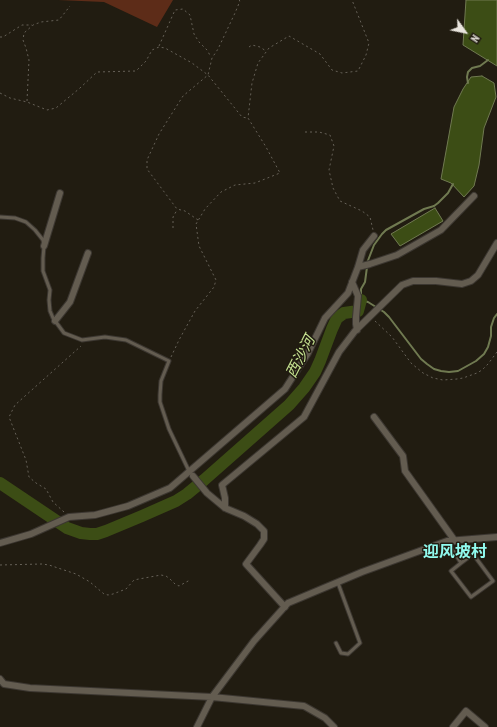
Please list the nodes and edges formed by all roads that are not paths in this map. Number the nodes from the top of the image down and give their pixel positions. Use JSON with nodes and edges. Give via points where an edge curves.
{"nodes":[{"id":1,"x":60,"y":193,"type":"dead end"},
{"id":2,"x":474,"y":196,"type":"dead end"},
{"id":3,"x":0,"y":217,"type":"edge"},
{"id":4,"x":374,"y":236,"type":"road end"},
{"id":5,"x":497,"y":243,"type":"edge"},
{"id":6,"x":44,"y":246,"type":"junction"},
{"id":7,"x":88,"y":253,"type":"dead end"},
{"id":8,"x":358,"y":267,"type":"junction"},
{"id":9,"x":352,"y":282,"type":"junction"},
{"id":10,"x":55,"y":321,"type":"junction"},
{"id":11,"x":357,"y":330,"type":"junction"},
{"id":12,"x":374,"y":417,"type":"dead end"},
{"id":13,"x":191,"y":474,"type":"junction"},
{"id":14,"x":226,"y":508,"type":"junction"},
{"id":15,"x":497,"y":536,"type":"edge"},
{"id":16,"x":455,"y":540,"type":"junction"},
{"id":17,"x":447,"y":541,"type":"junction"},
{"id":18,"x":0,"y":543,"type":"edge"},
{"id":19,"x":462,"y":563,"type":"junction"},
{"id":20,"x":338,"y":583,"type":"junction"},
{"id":21,"x":285,"y":607,"type":"junction"},
{"id":22,"x":336,"y":643,"type":"dead end"},
{"id":23,"x":0,"y":679,"type":"edge"},
{"id":24,"x":212,"y":697,"type":"junction"},
{"id":25,"x":197,"y":727,"type":"edge"},
{"id":26,"x":334,"y":727,"type":"edge"},
{"id":27,"x":454,"y":727,"type":"edge"},
{"id":28,"x":485,"y":727,"type":"edge"}],
"edges":[{"from":1,"to":6,"type":"street"},
{"from":2,"to":8,"type":"street","via":[[441,230],[397,255]]},
{"from":3,"to":6,"type":"lane","via":[[26,222],[40,235]]},
{"from":4,"to":8,"type":"street","via":[[363,250]]},
{"from":5,"to":11,"type":"street","via":[[478,275],[471,281],[462,284],[413,281],[402,285]]},
{"from":6,"to":10,"type":"lane","via":[[43,270],[50,290],[50,311]]},
{"from":7,"to":10,"type":"street","via":[[70,302]]},
{"from":8,"to":9,"type":"street"},
{"from":9,"to":11,"type":"street","via":[[358,296]]},
{"from":9,"to":13,"type":"street","via":[[348,293],[325,318],[308,353],[285,389]]},
{"from":10,"to":13,"type":"lane","via":[[64,333],[82,340],[105,337],[126,340],[169,361],[161,381],[160,402],[169,429]]},
{"from":11,"to":14,"type":"street","via":[[340,352],[304,417],[222,485]]},
{"from":12,"to":16,"type":"street","via":[[403,456],[404,471]]},
{"from":13,"to":14,"type":"street","via":[[207,493]]},
{"from":13,"to":18,"type":"street","via":[[170,488],[128,506],[69,517],[25,536]]},
{"from":14,"to":21,"type":"street","via":[[244,516],[264,531],[264,539],[246,564]]},
{"from":15,"to":16,"type":"street"},
{"from":16,"to":17,"type":"street"},
{"from":17,"to":19,"type":"lane"},
{"from":17,"to":20,"type":"street"},
{"from":19,"to":19,"type":"lane","via":[[451,570],[471,597],[493,581],[473,554]]},
{"from":20,"to":21,"type":"street","via":[[288,603]]},
{"from":20,"to":22,"type":"lane","via":[[360,643],[348,654],[341,653]]},
{"from":21,"to":24,"type":"street","via":[[254,641]]},
{"from":23,"to":24,"type":"street","via":[[4,684],[30,688]]},
{"from":24,"to":25,"type":"street"},
{"from":24,"to":26,"type":"street","via":[[304,706],[325,718]]},
{"from":27,"to":28,"type":"street","via":[[466,711]]}]}
